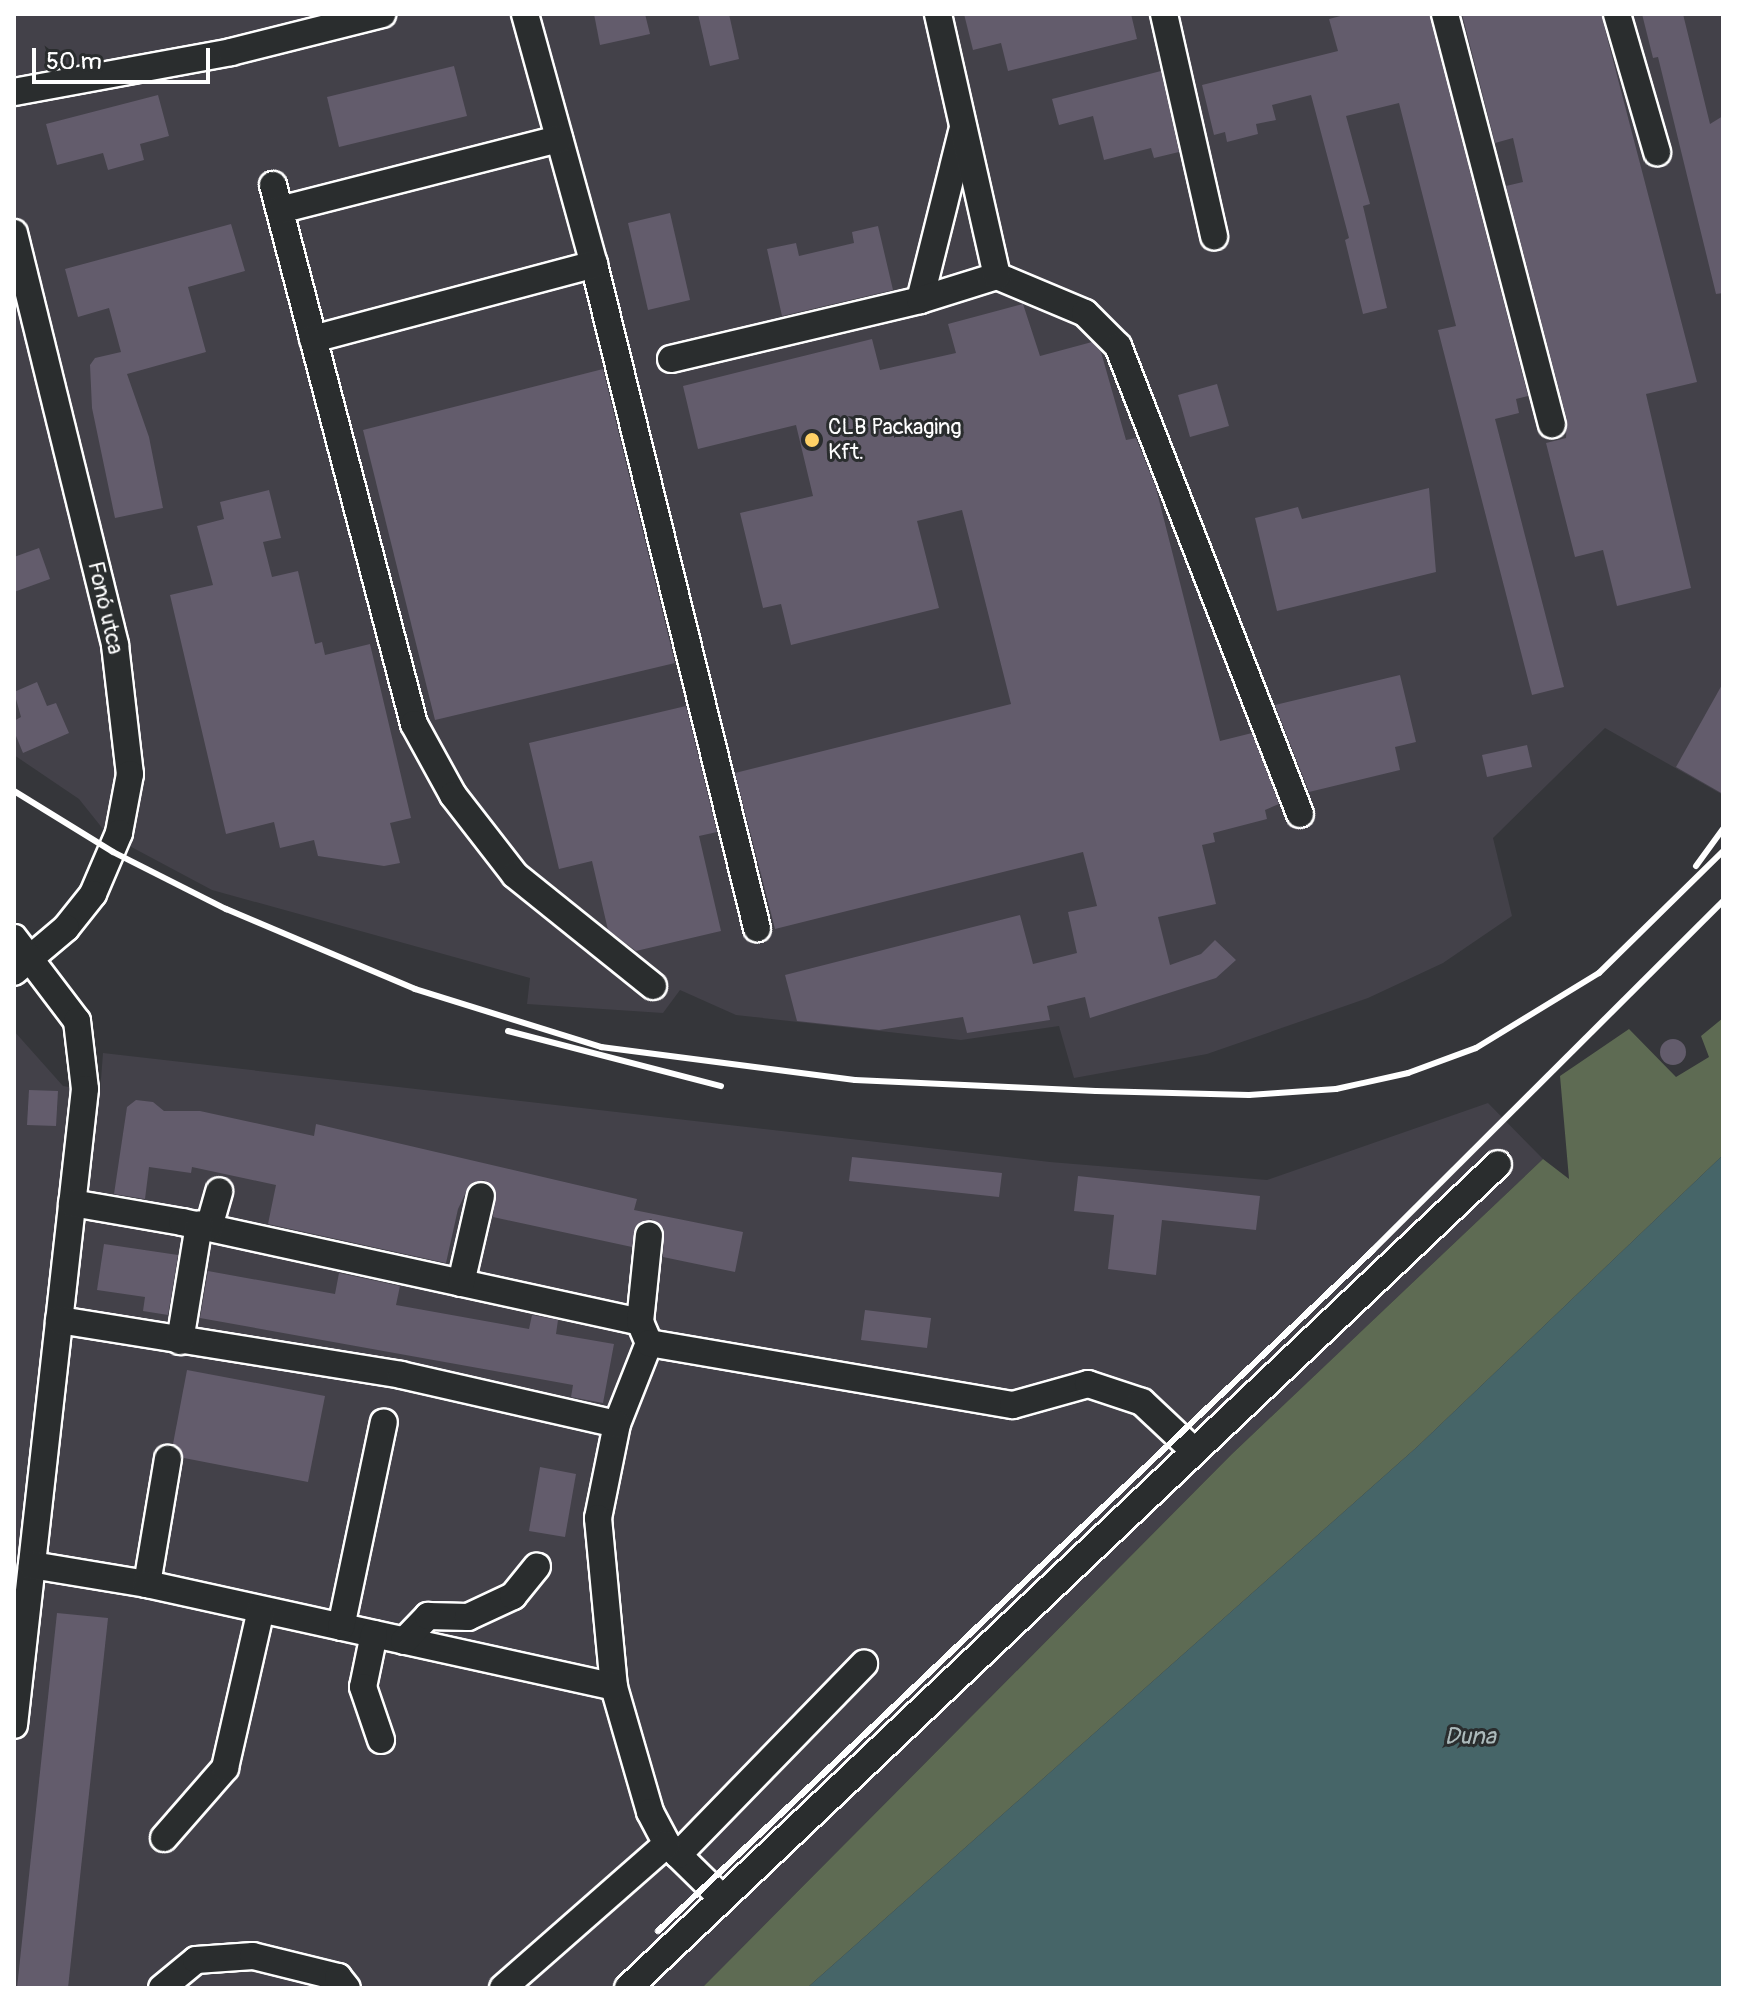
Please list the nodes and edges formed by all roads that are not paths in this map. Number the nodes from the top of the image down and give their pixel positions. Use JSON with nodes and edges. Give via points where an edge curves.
{"nodes":[{"id":1,"x":382,"y":14,"type":"edge"},
{"id":2,"x":525,"y":14,"type":"edge"},
{"id":3,"x":938,"y":14,"type":"edge"},
{"id":4,"x":1164,"y":14,"type":"edge"},
{"id":5,"x":1445,"y":14,"type":"edge"},
{"id":6,"x":1617,"y":14,"type":"edge"},
{"id":7,"x":14,"y":92,"type":"edge"},
{"id":8,"x":963,"y":125,"type":"junction"},
{"id":9,"x":559,"y":139,"type":"junction"},
{"id":10,"x":1657,"y":152,"type":"dead end"},
{"id":11,"x":14,"y":233,"type":"edge"},
{"id":12,"x":1214,"y":236,"type":"dead end"},
{"id":13,"x":594,"y":264,"type":"junction"},
{"id":14,"x":997,"y":276,"type":"junction"},
{"id":15,"x":920,"y":300,"type":"junction"},
{"id":16,"x":313,"y":339,"type":"junction"},
{"id":17,"x":671,"y":359,"type":"dead end"},
{"id":18,"x":1552,"y":424,"type":"dead end"},
{"id":19,"x":1300,"y":814,"type":"dead end"},
{"id":20,"x":757,"y":928,"type":"dead end"},
{"id":21,"x":19,"y":956,"type":"edge"},
{"id":22,"x":653,"y":986,"type":"dead end"},
{"id":23,"x":1498,"y":1164,"type":"dead end"},
{"id":24,"x":219,"y":1191,"type":"dead end"},
{"id":25,"x":481,"y":1196,"type":"dead end"},
{"id":26,"x":72,"y":1203,"type":"junction"},
{"id":27,"x":204,"y":1226,"type":"junction"},
{"id":28,"x":649,"y":1235,"type":"dead end"},
{"id":29,"x":461,"y":1283,"type":"junction"},
{"id":30,"x":59,"y":1320,"type":"junction"},
{"id":31,"x":644,"y":1332,"type":"junction"},
{"id":32,"x":180,"y":1341,"type":"junction"},
{"id":33,"x":384,"y":1422,"type":"dead end"},
{"id":34,"x":617,"y":1424,"type":"junction"},
{"id":35,"x":1192,"y":1449,"type":"junction"},
{"id":36,"x":168,"y":1459,"type":"dead end"},
{"id":37,"x":32,"y":1565,"type":"junction"},
{"id":38,"x":537,"y":1566,"type":"dead end"},
{"id":39,"x":147,"y":1584,"type":"junction"},
{"id":40,"x":261,"y":1610,"type":"junction"},
{"id":41,"x":341,"y":1627,"type":"junction"},
{"id":42,"x":374,"y":1634,"type":"junction"},
{"id":43,"x":404,"y":1641,"type":"junction"},
{"id":44,"x":864,"y":1664,"type":"dead end"},
{"id":45,"x":614,"y":1687,"type":"junction"},
{"id":46,"x":14,"y":1725,"type":"edge"},
{"id":47,"x":381,"y":1740,"type":"dead end"},
{"id":48,"x":164,"y":1838,"type":"dead end"},
{"id":49,"x":672,"y":1849,"type":"junction"},
{"id":50,"x":721,"y":1897,"type":"junction"},
{"id":51,"x":536,"y":1959,"type":"junction"},
{"id":52,"x":162,"y":1988,"type":"edge"},
{"id":53,"x":347,"y":1988,"type":"edge"},
{"id":54,"x":503,"y":1988,"type":"edge"},
{"id":55,"x":529,"y":1988,"type":"edge"},
{"id":56,"x":628,"y":1988,"type":"edge"}],
"edges":[{"from":1,"to":7,"type":"street","via":[[231,52]]},
{"from":2,"to":9,"type":"street"},
{"from":3,"to":8,"type":"street"},
{"from":4,"to":12,"type":"street"},
{"from":5,"to":18,"type":"street"},
{"from":6,"to":10,"type":"street"},
{"from":8,"to":14,"type":"street"},
{"from":8,"to":15,"type":"street"},
{"from":9,"to":13,"type":"street"},
{"from":9,"to":16,"type":"street","via":[[276,198]]},
{"from":11,"to":21,"type":"street","name":"Fonó utca","via":[[117,656],[130,774],[119,833],[93,894],[66,928]]},
{"from":13,"to":16,"type":"street"},
{"from":13,"to":20,"type":"street"},
{"from":14,"to":15,"type":"street"},
{"from":14,"to":19,"type":"street","via":[[1085,313],[1118,346]]},
{"from":15,"to":17,"type":"street"},
{"from":16,"to":22,"type":"street","via":[[414,724],[453,795],[515,875]]},
{"from":21,"to":26,"type":"street","via":[[77,1021],[82,1038],[85,1089]]},
{"from":23,"to":35,"type":"street"},
{"from":24,"to":27,"type":"street"},
{"from":25,"to":29,"type":"street"},
{"from":26,"to":27,"type":"street"},
{"from":26,"to":30,"type":"street"},
{"from":27,"to":29,"type":"street"},
{"from":27,"to":32,"type":"street"},
{"from":28,"to":31,"type":"street"},
{"from":29,"to":31,"type":"street"},
{"from":30,"to":32,"type":"street"},
{"from":30,"to":37,"type":"street"},
{"from":31,"to":34,"type":"street"},
{"from":31,"to":35,"type":"street","via":[[1013,1405],[1088,1384],[1142,1402]]},
{"from":32,"to":34,"type":"street","via":[[401,1375]]},
{"from":33,"to":41,"type":"street"},
{"from":34,"to":45,"type":"street","via":[[598,1518]]},
{"from":35,"to":50,"type":"street"},
{"from":36,"to":39,"type":"street"},
{"from":37,"to":39,"type":"street"},
{"from":37,"to":46,"type":"street"},
{"from":38,"to":43,"type":"street","via":[[513,1596],[468,1617],[428,1616]]},
{"from":39,"to":40,"type":"street"},
{"from":40,"to":41,"type":"street"},
{"from":40,"to":48,"type":"street","via":[[225,1768]]},
{"from":41,"to":42,"type":"street"},
{"from":42,"to":43,"type":"street"},
{"from":42,"to":47,"type":"street","via":[[363,1687]]},
{"from":43,"to":45,"type":"street"},
{"from":44,"to":49,"type":"street"},
{"from":45,"to":49,"type":"street","via":[[650,1812]]},
{"from":49,"to":50,"type":"street"},
{"from":49,"to":51,"type":"street"},
{"from":50,"to":56,"type":"street"},
{"from":51,"to":54,"type":"street"},
{"from":51,"to":55,"type":"street"},
{"from":52,"to":53,"type":"street","via":[[196,1960],[253,1956],[338,1977]]}]}
